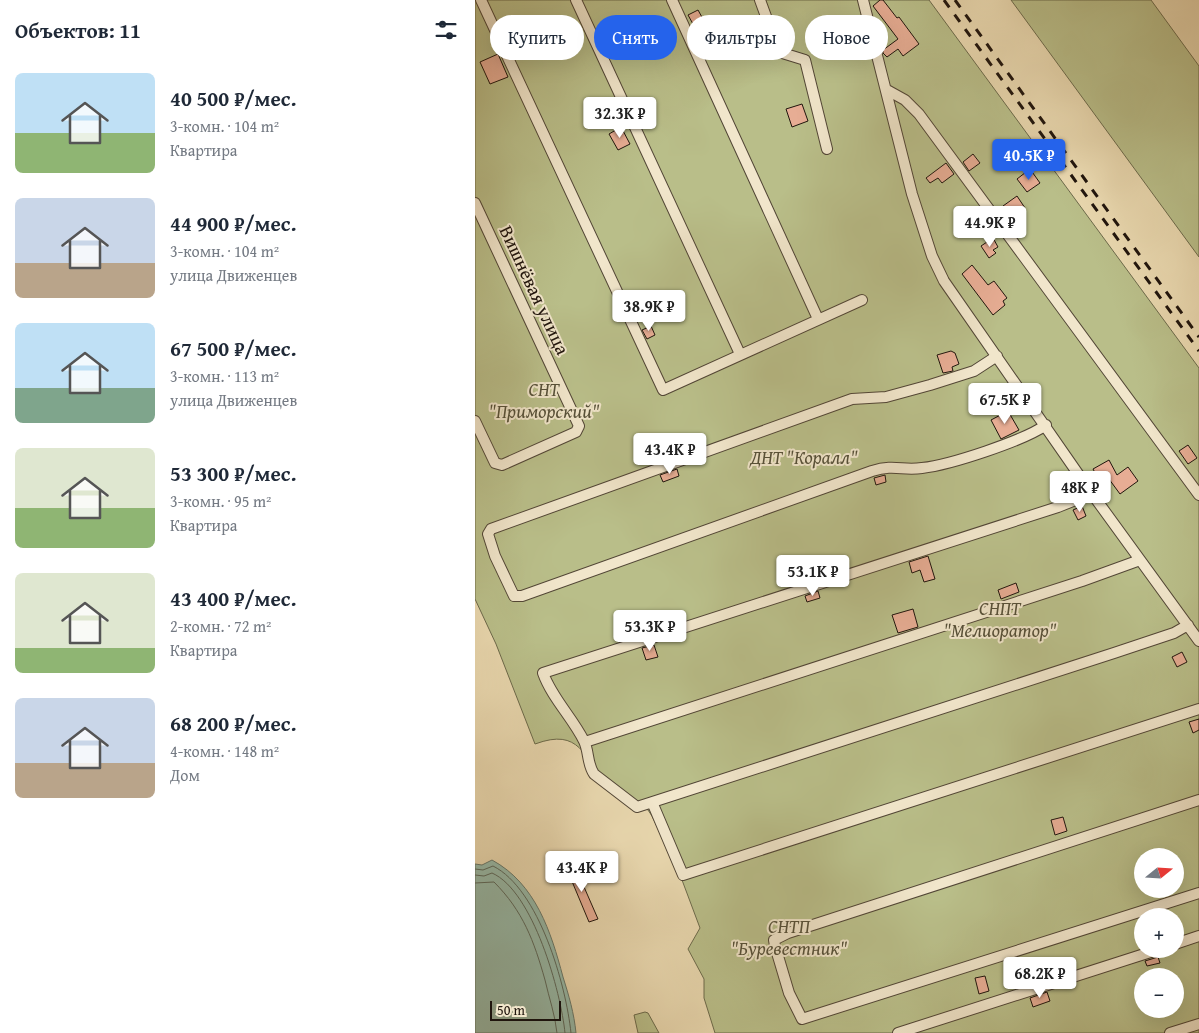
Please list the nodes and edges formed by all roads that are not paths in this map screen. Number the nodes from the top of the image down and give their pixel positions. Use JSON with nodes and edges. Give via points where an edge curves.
{"nodes":[{"id":1,"x":481,"y":0,"type":"edge"},
{"id":2,"x":576,"y":0,"type":"edge"},
{"id":3,"x":673,"y":0,"type":"edge"},
{"id":4,"x":760,"y":0,"type":"edge"},
{"id":5,"x":863,"y":0,"type":"edge"},
{"id":6,"x":887,"y":90,"type":"junction"},
{"id":7,"x":827,"y":149,"type":"dead end"},
{"id":8,"x":475,"y":203,"type":"edge"},
{"id":9,"x":862,"y":300,"type":"dead end"},
{"id":10,"x":818,"y":319,"type":"junction"},
{"id":11,"x":740,"y":354,"type":"junction"},
{"id":12,"x":997,"y":356,"type":"junction"},
{"id":13,"x":475,"y":421,"type":"edge"},
{"id":14,"x":1046,"y":425,"type":"junction"},
{"id":15,"x":1090,"y":491,"type":"junction"},
{"id":16,"x":1199,"y":495,"type":"edge"},
{"id":17,"x":1140,"y":560,"type":"junction"},
{"id":18,"x":1188,"y":625,"type":"junction"},
{"id":19,"x":1199,"y":641,"type":"edge"},
{"id":20,"x":1199,"y":709,"type":"edge"},
{"id":21,"x":585,"y":742,"type":"junction"},
{"id":22,"x":1199,"y":800,"type":"edge"},
{"id":23,"x":652,"y":802,"type":"junction"},
{"id":24,"x":1199,"y":892,"type":"edge"},
{"id":25,"x":1199,"y":936,"type":"edge"},
{"id":26,"x":1184,"y":941,"type":"edge"},
{"id":27,"x":1134,"y":957,"type":"edge"},
{"id":28,"x":1199,"y":1024,"type":"edge"},
{"id":29,"x":898,"y":1033,"type":"edge"},
{"id":30,"x":1170,"y":1033,"type":"edge"}],
"edges":[{"from":1,"to":11,"type":"street","via":[[663,390]]},
{"from":2,"to":11,"type":"street"},
{"from":3,"to":10,"type":"street"},
{"from":4,"to":7,"type":"street","via":[[779,52],[805,60]]},
{"from":5,"to":6,"type":"street"},
{"from":6,"to":12,"type":"street","via":[[912,194],[936,266]]},
{"from":6,"to":16,"type":"street","via":[[905,100],[919,114]]},
{"from":8,"to":13,"type":"street","name":"Вишнёвая улица","via":[[579,426],[577,432],[502,465],[495,462]]},
{"from":9,"to":10,"type":"street"},
{"from":10,"to":11,"type":"street"},
{"from":12,"to":14,"type":"street"},
{"from":12,"to":14,"type":"street","via":[[969,373],[886,398],[852,399],[491,529],[487,534],[495,556],[514,596],[523,596],[872,471],[890,466],[918,469],[931,466],[1021,438]]},
{"from":14,"to":15,"type":"street"},
{"from":15,"to":17,"type":"street"},
{"from":15,"to":21,"type":"street","via":[[1058,507],[543,673]]},
{"from":17,"to":18,"type":"street"},
{"from":17,"to":21,"type":"street"},
{"from":18,"to":19,"type":"street"},
{"from":18,"to":23,"type":"street","via":[[1114,654]]},
{"from":20,"to":23,"type":"street","via":[[683,875]]},
{"from":21,"to":23,"type":"street","via":[[589,768],[603,782],[637,807]]},
{"from":22,"to":24,"type":"street","via":[[788,933],[775,940],[775,946],[789,993],[802,1020]]},
{"from":25,"to":26,"type":"street"},
{"from":27,"to":29,"type":"street"},
{"from":28,"to":30,"type":"street"}]}
